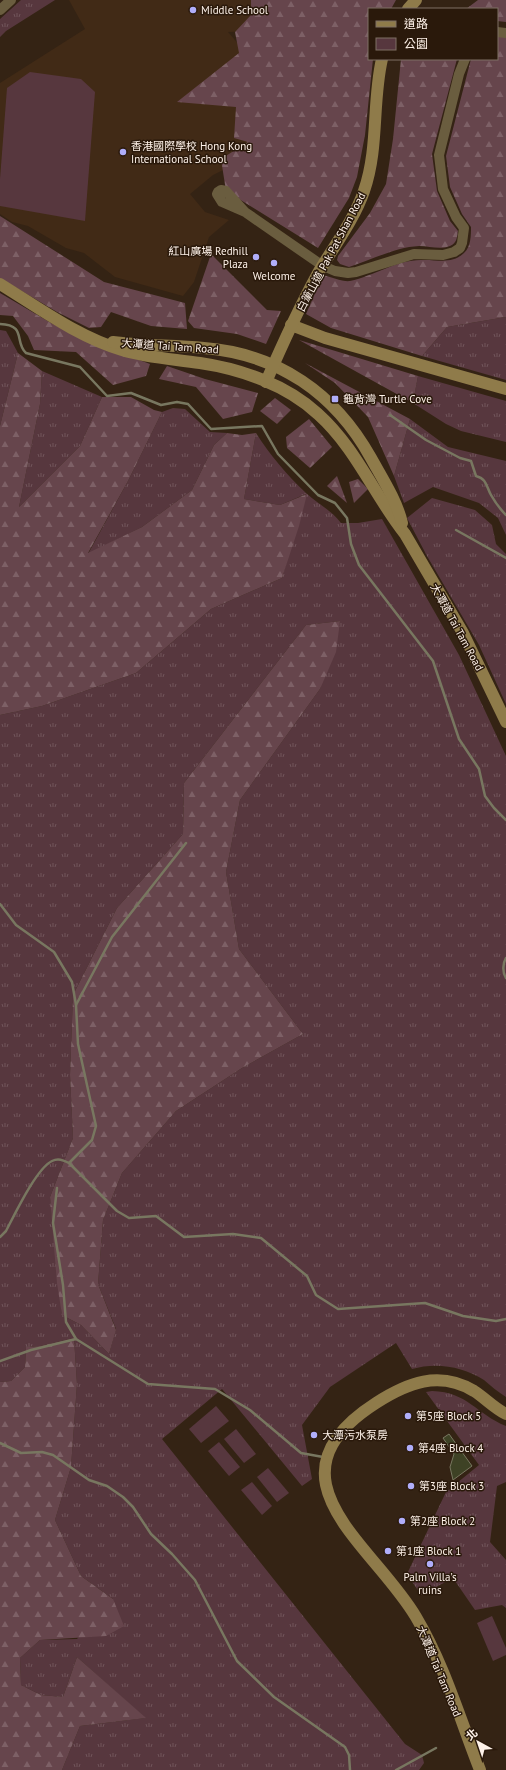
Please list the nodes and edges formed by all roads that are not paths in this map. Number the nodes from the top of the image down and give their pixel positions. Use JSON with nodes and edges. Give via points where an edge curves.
{"nodes":[{"id":1,"x":11,"y":0,"type":"edge"},
{"id":2,"x":416,"y":0,"type":"edge"},
{"id":3,"x":409,"y":8,"type":"edge"},
{"id":4,"x":0,"y":10,"type":"edge"},
{"id":5,"x":382,"y":60,"type":"edge"},
{"id":6,"x":465,"y":60,"type":"edge"},
{"id":7,"x":245,"y":212,"type":"dead end"},
{"id":8,"x":325,"y":261,"type":"junction"},
{"id":9,"x":0,"y":284,"type":"edge"},
{"id":10,"x":291,"y":326,"type":"junction"},
{"id":11,"x":84,"y":335,"type":"junction"},
{"id":12,"x":273,"y":365,"type":"junction"},
{"id":13,"x":266,"y":382,"type":"junction"},
{"id":14,"x":506,"y":389,"type":"edge"},
{"id":15,"x":405,"y":534,"type":"junction"},
{"id":16,"x":506,"y":722,"type":"edge"},
{"id":17,"x":506,"y":1414,"type":"edge"},
{"id":18,"x":480,"y":1770,"type":"edge"}],
"edges":[{"from":1,"to":4,"type":"street"},
{"from":2,"to":3,"type":"main road"},
{"from":5,"to":8,"type":"main road","name":"白筆山道 Pak Pat Shan Road","via":[[372,162],[361,200]]},
{"from":6,"to":8,"type":"street","via":[[439,155],[444,189],[456,217],[464,228],[464,239],[460,248],[449,254],[402,256],[348,273],[335,271]]},
{"from":7,"to":8,"type":"street"},
{"from":8,"to":10,"type":"main road","name":"白筆山道 Pak Pat Shan Road"},
{"from":9,"to":11,"type":"main road","name":"大潭道 Tai Tam Road"},
{"from":10,"to":12,"type":"main road","name":"白筆山道 Pak Pat Shan Road"},
{"from":10,"to":14,"type":"main road","name":"白筆山道 Pak Pat Shan Road"},
{"from":11,"to":12,"type":"main road","name":"大潭道 Tai Tam Road","via":[[126,343],[221,350]]},
{"from":11,"to":13,"type":"main road","name":"大潭道 Tai Tam Road","via":[[134,354],[212,365]]},
{"from":12,"to":13,"type":"main road","name":"白筆山道 Pak Pat Shan Road"},
{"from":12,"to":15,"type":"main road","name":"大潭道 Tai Tam Road","via":[[314,390],[348,421],[386,484]]},
{"from":13,"to":15,"type":"main road","name":"大潭道 Tai Tam Road","via":[[306,404],[332,427],[360,463]]},
{"from":15,"to":16,"type":"main road","name":"大潭道 Tai Tam Road","via":[[463,633]]},
{"from":17,"to":18,"type":"main road","name":"大潭道 Tai Tam Road","via":[[474,1391],[460,1385],[432,1380],[407,1385],[365,1410],[347,1425],[332,1446],[325,1471],[327,1492],[337,1514],[348,1531],[393,1584],[422,1628]]}]}
